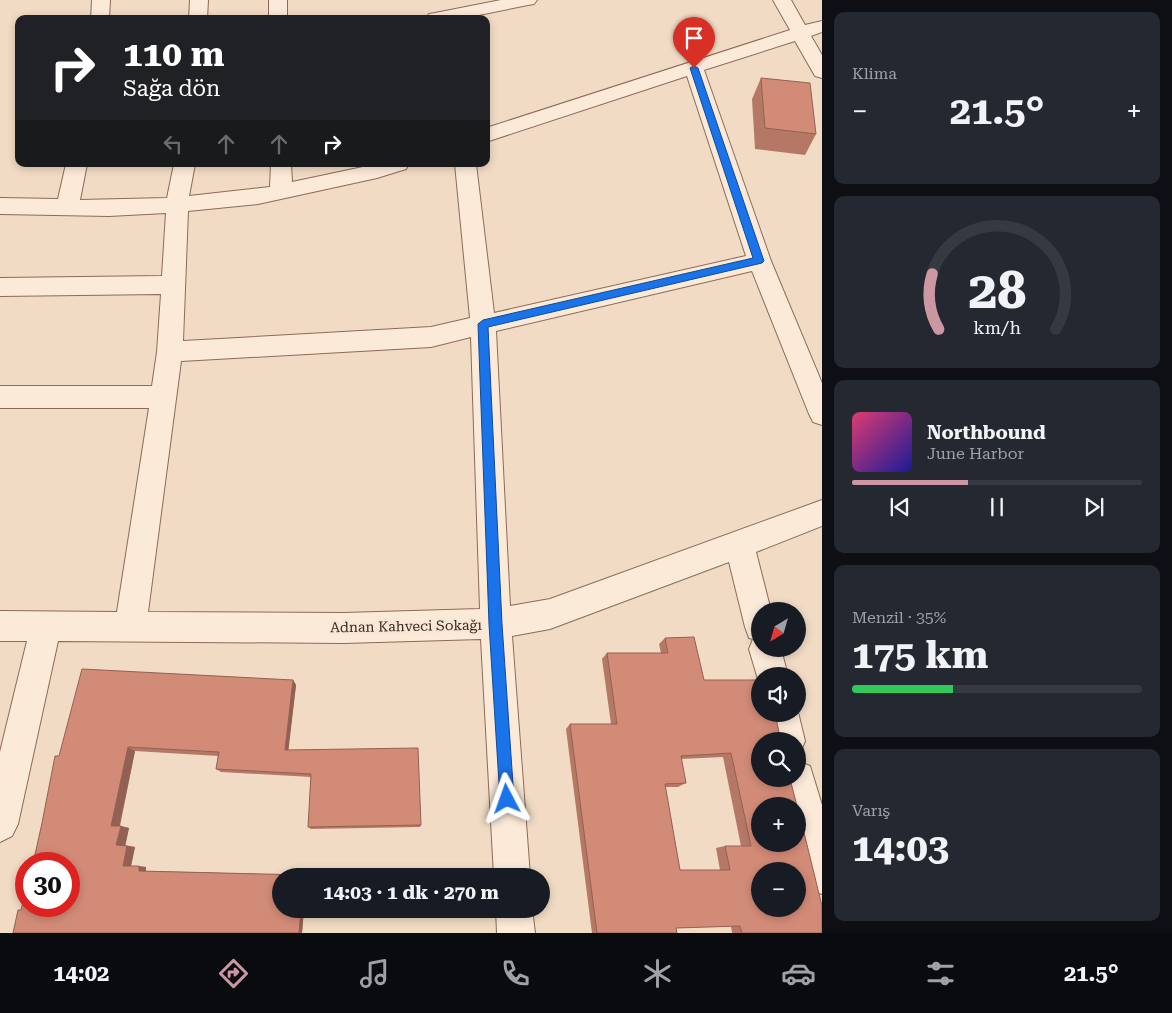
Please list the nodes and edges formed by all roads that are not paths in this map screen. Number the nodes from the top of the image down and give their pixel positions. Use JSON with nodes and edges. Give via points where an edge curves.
{"nodes":[{"id":1,"x":101,"y":0,"type":"edge"},
{"id":2,"x":199,"y":0,"type":"edge"},
{"id":3,"x":278,"y":0,"type":"edge"},
{"id":4,"x":430,"y":0,"type":"edge"},
{"id":5,"x":528,"y":0,"type":"edge"},
{"id":6,"x":782,"y":0,"type":"edge"},
{"id":7,"x":100,"y":15,"type":"edge"},
{"id":8,"x":198,"y":15,"type":"edge"},
{"id":9,"x":278,"y":15,"type":"edge"},
{"id":10,"x":434,"y":15,"type":"edge"},
{"id":11,"x":450,"y":15,"type":"edge"},
{"id":12,"x":822,"y":26,"type":"edge"},
{"id":13,"x":802,"y":32,"type":"junction"},
{"id":14,"x":694,"y":68,"type":"junction"},
{"id":15,"x":822,"y":72,"type":"edge"},
{"id":16,"x":490,"y":134,"type":"edge"},
{"id":17,"x":75,"y":167,"type":"edge"},
{"id":18,"x":183,"y":167,"type":"edge"},
{"id":19,"x":280,"y":167,"type":"edge"},
{"id":20,"x":390,"y":167,"type":"edge"},
{"id":21,"x":465,"y":167,"type":"edge"},
{"id":22,"x":281,"y":192,"type":"junction"},
{"id":23,"x":177,"y":205,"type":"junction"},
{"id":24,"x":0,"y":206,"type":"edge"},
{"id":25,"x":67,"y":208,"type":"junction"},
{"id":26,"x":759,"y":261,"type":"junction"},
{"id":27,"x":173,"y":285,"type":"junction"},
{"id":28,"x":0,"y":287,"type":"edge"},
{"id":29,"x":483,"y":324,"type":"junction"},
{"id":30,"x":170,"y":352,"type":"junction"},
{"id":31,"x":0,"y":397,"type":"edge"},
{"id":32,"x":164,"y":397,"type":"junction"},
{"id":33,"x":822,"y":414,"type":"edge"},
{"id":34,"x":822,"y":513,"type":"edge"},
{"id":35,"x":740,"y":545,"type":"junction"},
{"id":36,"x":754,"y":602,"type":"edge"},
{"id":37,"x":496,"y":624,"type":"junction"},
{"id":38,"x":0,"y":626,"type":"edge"},
{"id":39,"x":46,"y":627,"type":"junction"},
{"id":40,"x":130,"y":627,"type":"junction"},
{"id":41,"x":800,"y":787,"type":"edge"},
{"id":42,"x":0,"y":824,"type":"edge"},
{"id":43,"x":511,"y":868,"type":"edge"},
{"id":44,"x":822,"y":876,"type":"edge"},
{"id":45,"x":515,"y":918,"type":"edge"},
{"id":46,"x":516,"y":933,"type":"edge"}],
"edges":[{"from":1,"to":7,"type":"street"},
{"from":2,"to":8,"type":"street"},
{"from":3,"to":9,"type":"street"},
{"from":4,"to":10,"type":"street"},
{"from":5,"to":11,"type":"street"},
{"from":6,"to":13,"type":"street"},
{"from":12,"to":13,"type":"street"},
{"from":13,"to":14,"type":"street"},
{"from":13,"to":15,"type":"street"},
{"from":14,"to":16,"type":"street"},
{"from":14,"to":26,"type":"street"},
{"from":17,"to":25,"type":"street"},
{"from":18,"to":23,"type":"street"},
{"from":19,"to":22,"type":"street"},
{"from":20,"to":22,"type":"street"},
{"from":21,"to":29,"type":"street"},
{"from":22,"to":23,"type":"street"},
{"from":23,"to":25,"type":"street"},
{"from":23,"to":27,"type":"street"},
{"from":24,"to":25,"type":"street"},
{"from":26,"to":29,"type":"street"},
{"from":26,"to":33,"type":"street"},
{"from":27,"to":28,"type":"street"},
{"from":27,"to":30,"type":"street"},
{"from":29,"to":30,"type":"street","via":[[431,337]]},
{"from":29,"to":37,"type":"street"},
{"from":30,"to":32,"type":"street"},
{"from":31,"to":32,"type":"street"},
{"from":32,"to":40,"type":"street"},
{"from":34,"to":35,"type":"street","name":"Adnan Kahveci Sokağı"},
{"from":35,"to":36,"type":"street"},
{"from":35,"to":37,"type":"street","name":"Adnan Kahveci Sokağı","via":[[550,614]]},
{"from":37,"to":40,"type":"street","name":"Adnan Kahveci Sokağı","via":[[344,628]]},
{"from":37,"to":43,"type":"street"},
{"from":38,"to":39,"type":"street","name":"Adnan Kahveci Sokağı"},
{"from":39,"to":40,"type":"street","name":"Adnan Kahveci Sokağı"},
{"from":39,"to":42,"type":"street"},
{"from":41,"to":44,"type":"street"},
{"from":45,"to":46,"type":"street"}]}
